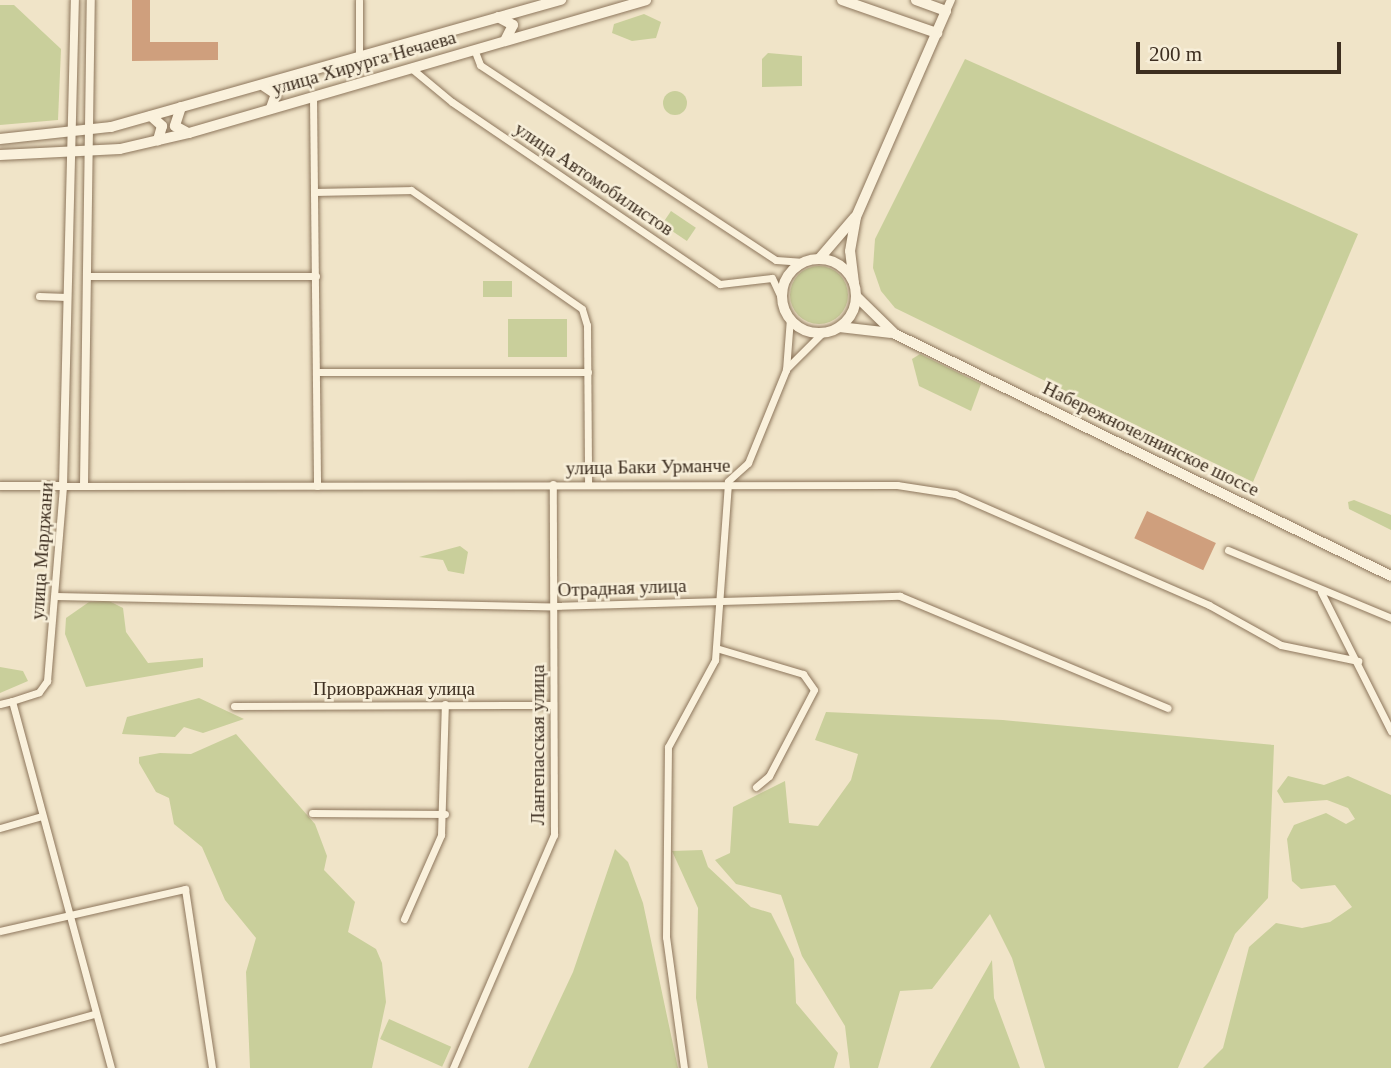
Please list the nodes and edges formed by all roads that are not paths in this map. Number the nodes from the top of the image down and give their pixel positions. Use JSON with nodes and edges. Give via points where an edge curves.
{"nodes":[{"id":1,"x":75,"y":0,"type":"edge"},
{"id":2,"x":91,"y":0,"type":"edge"},
{"id":3,"x":359,"y":0,"type":"edge"},
{"id":4,"x":561,"y":0,"type":"edge"},
{"id":5,"x":646,"y":0,"type":"edge"},
{"id":6,"x":842,"y":0,"type":"edge"},
{"id":7,"x":916,"y":0,"type":"edge"},
{"id":8,"x":951,"y":0,"type":"edge"},
{"id":9,"x":946,"y":10,"type":"junction"},
{"id":10,"x":498,"y":17,"type":"junction"},
{"id":11,"x":937,"y":33,"type":"junction"},
{"id":12,"x":506,"y":39,"type":"junction"},
{"id":13,"x":474,"y":49,"type":"junction"},
{"id":14,"x":359,"y":59,"type":"junction"},
{"id":15,"x":411,"y":68,"type":"junction"},
{"id":16,"x":263,"y":86,"type":"junction"},
{"id":17,"x":313,"y":97,"type":"junction"},
{"id":18,"x":181,"y":107,"type":"junction"},
{"id":19,"x":271,"y":108,"type":"junction"},
{"id":20,"x":151,"y":116,"type":"junction"},
{"id":21,"x":91,"y":132,"type":"junction"},
{"id":22,"x":188,"y":133,"type":"junction"},
{"id":23,"x":70,"y":134,"type":"junction"},
{"id":24,"x":5,"y":138,"type":"edge"},
{"id":25,"x":158,"y":140,"type":"junction"},
{"id":26,"x":70,"y":151,"type":"junction"},
{"id":27,"x":90,"y":151,"type":"junction"},
{"id":28,"x":5,"y":155,"type":"edge"},
{"id":29,"x":317,"y":192,"type":"junction"},
{"id":30,"x":856,"y":217,"type":"junction"},
{"id":31,"x":819,"y":259,"type":"junction"},
{"id":32,"x":776,"y":260,"type":"junction"},
{"id":33,"x":804,"y":262,"type":"junction"},
{"id":34,"x":90,"y":276,"type":"junction"},
{"id":35,"x":316,"y":276,"type":"junction"},
{"id":36,"x":771,"y":278,"type":"junction"},
{"id":37,"x":854,"y":283,"type":"junction"},
{"id":38,"x":38,"y":296,"type":"dead end"},
{"id":39,"x":856,"y":296,"type":"junction"},
{"id":40,"x":67,"y":297,"type":"junction"},
{"id":41,"x":783,"y":302,"type":"junction"},
{"id":42,"x":789,"y":318,"type":"junction"},
{"id":43,"x":840,"y":327,"type":"junction"},
{"id":44,"x":822,"y":333,"type":"junction"},
{"id":45,"x":895,"y":334,"type":"junction"},
{"id":46,"x":786,"y":370,"type":"junction"},
{"id":47,"x":318,"y":372,"type":"junction"},
{"id":48,"x":588,"y":372,"type":"junction"},
{"id":49,"x":728,"y":481,"type":"junction"},
{"id":50,"x":553,"y":484,"type":"junction"},
{"id":51,"x":588,"y":484,"type":"junction"},
{"id":52,"x":84,"y":485,"type":"junction"},
{"id":53,"x":317,"y":485,"type":"junction"},
{"id":54,"x":0,"y":486,"type":"edge"},
{"id":55,"x":63,"y":486,"type":"junction"},
{"id":56,"x":1228,"y":550,"type":"dead end"},
{"id":57,"x":1391,"y":576,"type":"edge"},
{"id":58,"x":1321,"y":592,"type":"junction"},
{"id":59,"x":55,"y":596,"type":"junction"},
{"id":60,"x":720,"y":600,"type":"junction"},
{"id":61,"x":553,"y":606,"type":"junction"},
{"id":62,"x":1391,"y":618,"type":"edge"},
{"id":63,"x":716,"y":648,"type":"junction"},
{"id":64,"x":1357,"y":661,"type":"junction"},
{"id":65,"x":12,"y":701,"type":"junction"},
{"id":66,"x":0,"y":704,"type":"edge"},
{"id":67,"x":445,"y":704,"type":"junction"},
{"id":68,"x":553,"y":705,"type":"junction"},
{"id":69,"x":234,"y":706,"type":"dead end"},
{"id":70,"x":1168,"y":708,"type":"dead end"},
{"id":71,"x":1391,"y":731,"type":"edge"},
{"id":72,"x":756,"y":788,"type":"dead end"},
{"id":73,"x":312,"y":813,"type":"dead end"},
{"id":74,"x":445,"y":814,"type":"junction"},
{"id":75,"x":42,"y":816,"type":"junction"},
{"id":76,"x":0,"y":828,"type":"edge"},
{"id":77,"x":68,"y":911,"type":"junction"},
{"id":78,"x":404,"y":919,"type":"dead end"},
{"id":79,"x":0,"y":932,"type":"edge"},
{"id":80,"x":94,"y":1014,"type":"junction"},
{"id":81,"x":0,"y":1040,"type":"edge"},
{"id":82,"x":111,"y":1068,"type":"edge"},
{"id":83,"x":212,"y":1068,"type":"edge"},
{"id":84,"x":453,"y":1068,"type":"edge"},
{"id":85,"x":684,"y":1068,"type":"edge"}],
"edges":[{"from":1,"to":23,"type":"street","name":"улица Марджани"},
{"from":2,"to":21,"type":"street","name":"улица Марджани"},
{"from":3,"to":14,"type":"street"},
{"from":4,"to":10,"type":"main road","name":"улица Хирурга Нечаева"},
{"from":5,"to":12,"type":"main road","name":"улица Хирурга Нечаева"},
{"from":6,"to":11,"type":"main road"},
{"from":7,"to":9,"type":"main road"},
{"from":8,"to":9,"type":"street"},
{"from":9,"to":11,"type":"main road"},
{"from":10,"to":12,"type":"main road","via":[[513,25]]},
{"from":10,"to":14,"type":"main road","name":"улица Хирурга Нечаева"},
{"from":11,"to":30,"type":"main road"},
{"from":12,"to":13,"type":"main road","name":"улица Хирурга Нечаева"},
{"from":13,"to":15,"type":"main road","name":"улица Хирурга Нечаева"},
{"from":13,"to":32,"type":"street","name":"улица Автомобилистов","via":[[480,65]]},
{"from":14,"to":16,"type":"main road","name":"улица Хирурга Нечаева"},
{"from":15,"to":17,"type":"main road","name":"улица Хирурга Нечаева"},
{"from":15,"to":36,"type":"street","name":"улица Автомобилистов","via":[[452,102],[720,284]]},
{"from":16,"to":18,"type":"main road","name":"улица Хирурга Нечаева"},
{"from":16,"to":19,"type":"main road","via":[[276,94]]},
{"from":17,"to":19,"type":"main road","name":"улица Хирурга Нечаева"},
{"from":17,"to":29,"type":"street"},
{"from":18,"to":20,"type":"main road","name":"улица Хирурга Нечаева"},
{"from":18,"to":22,"type":"main road","via":[[174,121]]},
{"from":19,"to":22,"type":"main road","name":"улица Хирурга Нечаева"},
{"from":20,"to":21,"type":"main road","name":"улица Хирурга Нечаева"},
{"from":20,"to":25,"type":"main road","via":[[162,126]]},
{"from":21,"to":23,"type":"main road","name":"улица Хирурга Нечаева"},
{"from":21,"to":27,"type":"street","name":"улица Марджани"},
{"from":22,"to":25,"type":"main road","name":"улица Хирурга Нечаева"},
{"from":23,"to":24,"type":"main road","name":"улица Хирурга Нечаева"},
{"from":23,"to":26,"type":"street","name":"улица Марджани"},
{"from":24,"to":28,"type":"main road"},
{"from":25,"to":27,"type":"main road","name":"улица Хирурга Нечаева"},
{"from":26,"to":27,"type":"main road","name":"улица Хирурга Нечаева"},
{"from":26,"to":28,"type":"main road","name":"улица Хирурга Нечаева"},
{"from":26,"to":40,"type":"street","name":"улица Марджани"},
{"from":27,"to":34,"type":"street","name":"улица Марджани"},
{"from":29,"to":35,"type":"street"},
{"from":29,"to":48,"type":"street","via":[[411,190],[582,309]]},
{"from":30,"to":31,"type":"main road"},
{"from":30,"to":37,"type":"main road","via":[[850,251]]},
{"from":31,"to":33,"type":"main road"},
{"from":31,"to":37,"type":"main road","via":[[836,263]]},
{"from":32,"to":33,"type":"street","name":"улица Автомобилистов"},
{"from":32,"to":36,"type":"street"},
{"from":33,"to":41,"type":"main road","via":[[787,278]]},
{"from":34,"to":35,"type":"street"},
{"from":34,"to":52,"type":"street","name":"улица Марджани"},
{"from":35,"to":47,"type":"street"},
{"from":36,"to":41,"type":"street","via":[[779,283]]},
{"from":37,"to":39,"type":"main road"},
{"from":38,"to":40,"type":"street"},
{"from":39,"to":43,"type":"main road","via":[[852,314]]},
{"from":39,"to":45,"type":"main road","name":"Набережночелнинское шоссе"},
{"from":40,"to":55,"type":"street","name":"улица Марджани"},
{"from":41,"to":42,"type":"main road"},
{"from":42,"to":44,"type":"main road","via":[[804,330]]},
{"from":42,"to":46,"type":"street"},
{"from":43,"to":44,"type":"main road"},
{"from":43,"to":45,"type":"main road","name":"Набережночелнинское шоссе"},
{"from":44,"to":46,"type":"street"},
{"from":45,"to":57,"type":"main road","name":"Набережночелнинское шоссе"},
{"from":46,"to":49,"type":"street","via":[[748,463]]},
{"from":47,"to":48,"type":"street"},
{"from":47,"to":53,"type":"street"},
{"from":48,"to":51,"type":"street"},
{"from":49,"to":51,"type":"street","name":"улица Баки Урманче"},
{"from":49,"to":60,"type":"street"},
{"from":49,"to":64,"type":"street","name":"улица Баки Урманче","via":[[897,485],[955,494],[1209,605],[1281,645]]},
{"from":50,"to":51,"type":"street","name":"улица Баки Урманче"},
{"from":50,"to":53,"type":"street","name":"улица Баки Урманче"},
{"from":50,"to":61,"type":"street","name":"Лангепасская улица"},
{"from":52,"to":53,"type":"street","name":"улица Баки Урманче"},
{"from":52,"to":55,"type":"street","name":"улица Баки Урманче"},
{"from":54,"to":55,"type":"street"},
{"from":55,"to":59,"type":"street","name":"улица Марджани"},
{"from":56,"to":58,"type":"street"},
{"from":58,"to":62,"type":"street","via":[[1338,593]]},
{"from":58,"to":64,"type":"street"},
{"from":59,"to":61,"type":"street","name":"Отрадная улица"},
{"from":59,"to":65,"type":"street","name":"улица Марджани","via":[[47,681],[39,692]]},
{"from":60,"to":61,"type":"street","name":"Отрадная улица"},
{"from":60,"to":63,"type":"street"},
{"from":60,"to":70,"type":"street","name":"Отрадная улица","via":[[900,596]]},
{"from":61,"to":68,"type":"street","name":"Лангепасская улица"},
{"from":63,"to":72,"type":"street","via":[[803,674],[814,695],[769,776]]},
{"from":63,"to":85,"type":"street","via":[[711,670],[668,747],[666,937]]},
{"from":64,"to":71,"type":"street"},
{"from":65,"to":66,"type":"street","name":"улица Марджани"},
{"from":65,"to":75,"type":"street"},
{"from":67,"to":68,"type":"street","name":"Приовражная улица"},
{"from":67,"to":69,"type":"street","name":"Приовражная улица"},
{"from":67,"to":74,"type":"street"},
{"from":68,"to":84,"type":"street","name":"Лангепасская улица","via":[[554,835]]},
{"from":73,"to":74,"type":"street"},
{"from":74,"to":78,"type":"street"},
{"from":75,"to":76,"type":"street"},
{"from":75,"to":77,"type":"street"},
{"from":77,"to":79,"type":"street"},
{"from":77,"to":80,"type":"street"},
{"from":77,"to":83,"type":"street","via":[[185,889]]},
{"from":80,"to":81,"type":"street"},
{"from":80,"to":82,"type":"street"}]}
